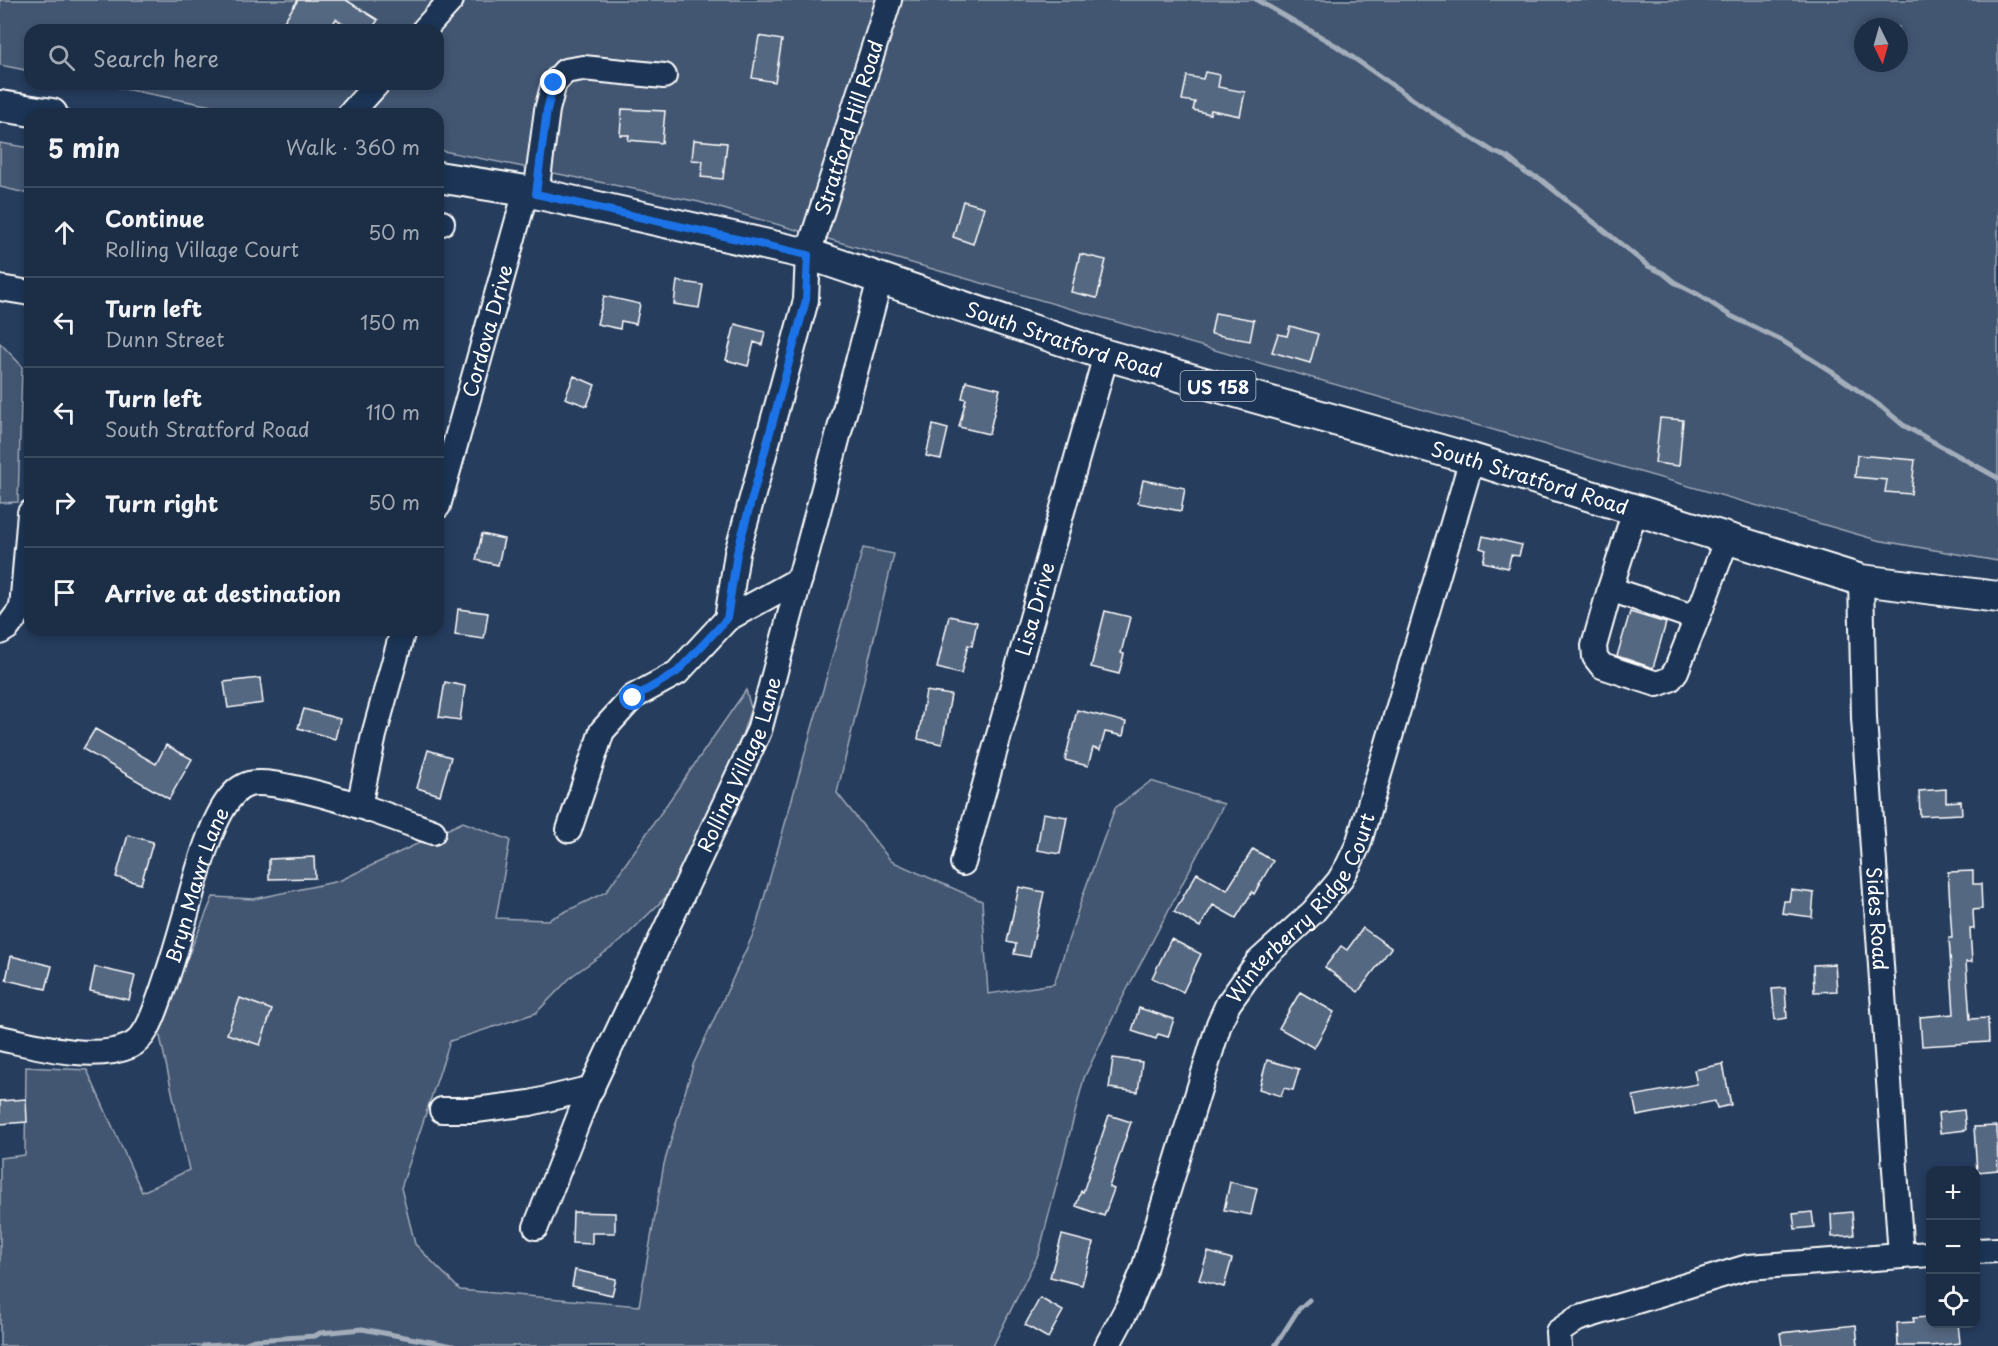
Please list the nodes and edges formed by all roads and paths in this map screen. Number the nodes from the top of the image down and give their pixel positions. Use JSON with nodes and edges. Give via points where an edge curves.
{"nodes":[{"id":1,"x":451,"y":0,"type":"edge"},
{"id":2,"x":889,"y":0,"type":"edge"},
{"id":3,"x":429,"y":24,"type":"edge"},
{"id":4,"x":664,"y":76,"type":"dead end"},
{"id":5,"x":371,"y":90,"type":"edge"},
{"id":6,"x":0,"y":106,"type":"edge"},
{"id":7,"x":355,"y":108,"type":"edge"},
{"id":8,"x":24,"y":110,"type":"edge"},
{"id":9,"x":444,"y":178,"type":"edge"},
{"id":10,"x":531,"y":193,"type":"junction"},
{"id":11,"x":808,"y":255,"type":"junction"},
{"id":12,"x":879,"y":279,"type":"junction"},
{"id":13,"x":0,"y":288,"type":"edge"},
{"id":14,"x":24,"y":292,"type":"edge"},
{"id":15,"x":1106,"y":355,"type":"junction"},
{"id":16,"x":1472,"y":459,"type":"junction"},
{"id":17,"x":444,"y":486,"type":"edge"},
{"id":18,"x":1635,"y":510,"type":"junction"},
{"id":19,"x":1727,"y":538,"type":"junction"},
{"id":20,"x":800,"y":579,"type":"junction"},
{"id":21,"x":1861,"y":580,"type":"junction"},
{"id":22,"x":24,"y":584,"type":"edge"},
{"id":23,"x":1610,"y":589,"type":"junction"},
{"id":24,"x":1998,"y":597,"type":"edge"},
{"id":25,"x":1701,"y":608,"type":"junction"},
{"id":26,"x":727,"y":619,"type":"junction"},
{"id":27,"x":0,"y":632,"type":"edge"},
{"id":28,"x":401,"y":636,"type":"edge"},
{"id":29,"x":359,"y":806,"type":"junction"},
{"id":30,"x":569,"y":830,"type":"dead end"},
{"id":31,"x":433,"y":832,"type":"dead end"},
{"id":32,"x":963,"y":863,"type":"dead end"},
{"id":33,"x":0,"y":1038,"type":"edge"},
{"id":34,"x":592,"y":1088,"type":"junction"},
{"id":35,"x":442,"y":1110,"type":"dead end"},
{"id":36,"x":536,"y":1227,"type":"dead end"},
{"id":37,"x":1998,"y":1250,"type":"edge"},
{"id":38,"x":1980,"y":1251,"type":"edge"},
{"id":39,"x":1926,"y":1254,"type":"edge"},
{"id":40,"x":1901,"y":1256,"type":"junction"},
{"id":41,"x":1107,"y":1346,"type":"edge"},
{"id":42,"x":1559,"y":1346,"type":"edge"}],
"edges":[{"from":1,"to":3,"type":"street"},
{"from":2,"to":11,"type":"street","name":"Stratford Hill Road"},
{"from":4,"to":10,"type":"street","name":"Cordova Drive","via":[[583,68],[565,71],[554,83]]},
{"from":5,"to":7,"type":"street"},
{"from":6,"to":8,"type":"main road"},
{"from":9,"to":10,"type":"main road","name":"South Stratford Road","number":"US 158"},
{"from":10,"to":11,"type":"main road","name":"South Stratford Road","number":"US 158"},
{"from":10,"to":17,"type":"street","name":"Cordova Drive"},
{"from":11,"to":12,"type":"main road","name":"South Stratford Road","number":"US 158"},
{"from":11,"to":26,"type":"street","name":"Stratford Hill Road","via":[[806,300],[737,553]]},
{"from":12,"to":15,"type":"main road","name":"South Stratford Road","number":"US 158"},
{"from":12,"to":20,"type":"street","name":"Rolling Village Lane"},
{"from":13,"to":14,"type":"street"},
{"from":15,"to":16,"type":"main road","name":"South Stratford Road","number":"US 158"},
{"from":15,"to":32,"type":"street","name":"Lisa Drive"},
{"from":16,"to":18,"type":"main road","name":"South Stratford Road","number":"US 158"},
{"from":16,"to":41,"type":"street","name":"Winterberry Ridge Court","via":[[1358,845],[1327,896],[1258,962],[1228,1004],[1144,1269]]},
{"from":18,"to":19,"type":"main road","name":"South Stratford Road","number":"US 158"},
{"from":18,"to":23,"type":"street"},
{"from":19,"to":21,"type":"main road","name":"South Stratford Road","number":"US 158"},
{"from":19,"to":25,"type":"street"},
{"from":20,"to":26,"type":"street"},
{"from":20,"to":34,"type":"street","name":"Rolling Village Lane","via":[[759,731]]},
{"from":21,"to":24,"type":"main road","name":"South Stratford Road","number":"US 158"},
{"from":21,"to":40,"type":"street","name":"Sides Road","via":[[1864,718]]},
{"from":22,"to":27,"type":"street","via":[[19,615]]},
{"from":23,"to":25,"type":"street","via":[[1686,615]]},
{"from":23,"to":25,"type":"street","via":[[1594,657],[1602,666],[1657,684],[1670,679],[1676,671]]},
{"from":26,"to":30,"type":"street","via":[[677,672],[633,698],[602,731]]},
{"from":28,"to":29,"type":"street"},
{"from":29,"to":31,"type":"street","name":"Bryn Mawr Lane"},
{"from":29,"to":33,"type":"street","name":"Bryn Mawr Lane","via":[[281,786],[242,786],[223,807],[213,828],[169,972],[141,1036],[131,1046],[104,1052],[49,1048]]},
{"from":34,"to":35,"type":"street","via":[[530,1103]]},
{"from":34,"to":36,"type":"street","name":"Rolling Village Lane"},
{"from":37,"to":38,"type":"street"},
{"from":39,"to":40,"type":"street"},
{"from":40,"to":42,"type":"street","via":[[1748,1267],[1577,1319],[1558,1332]]}]}
